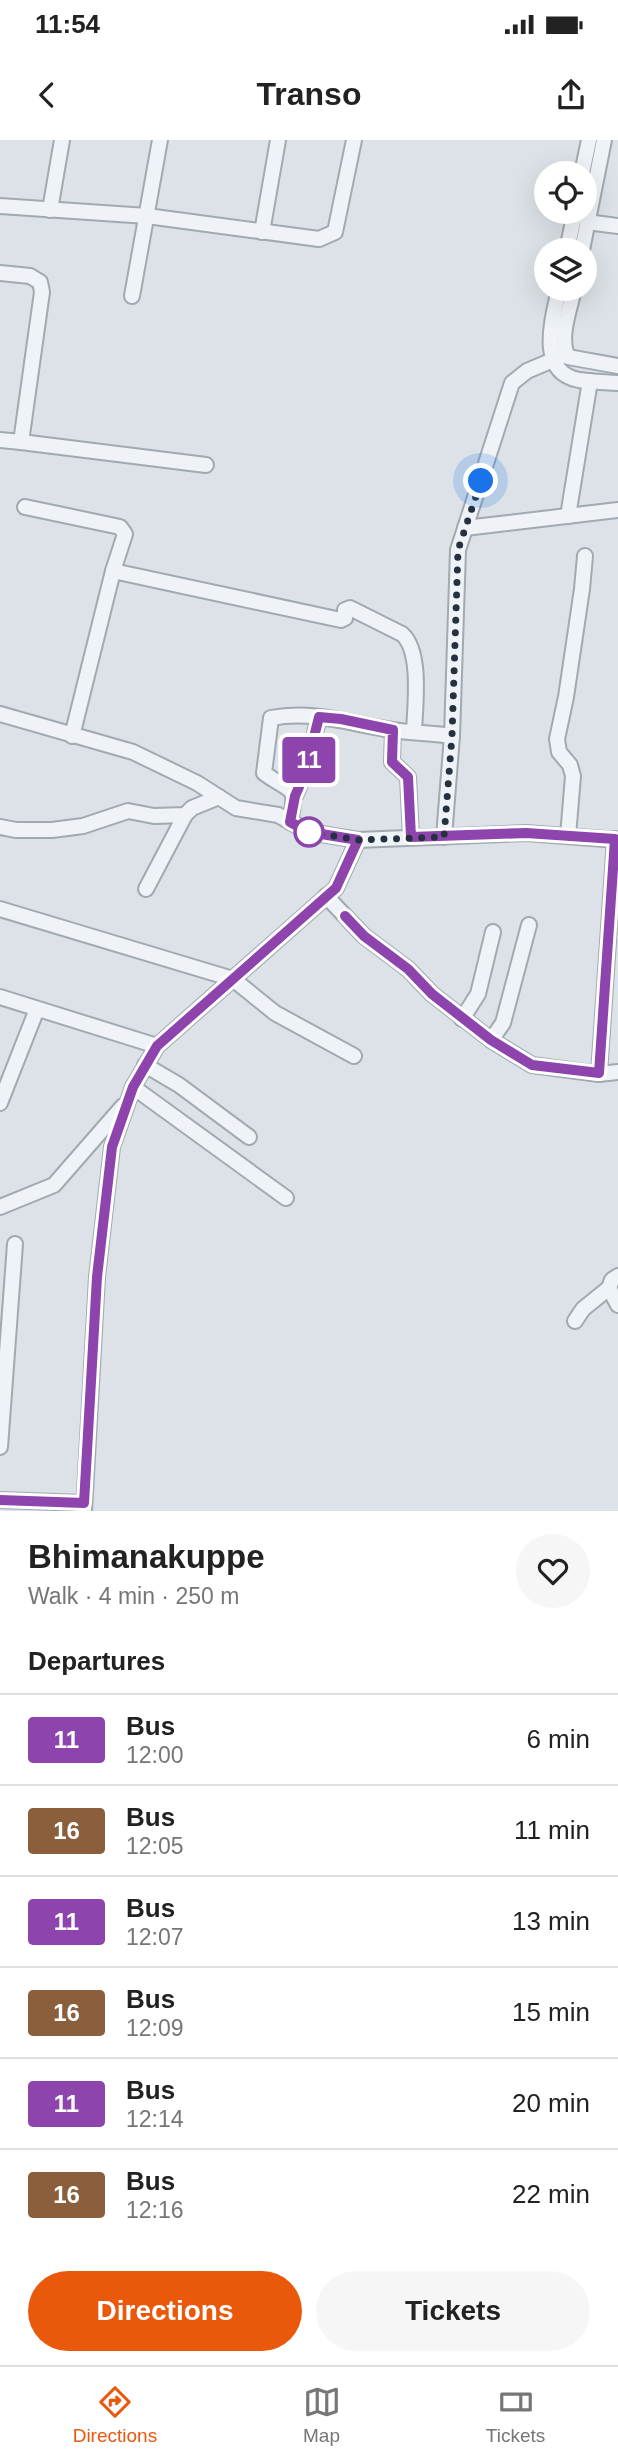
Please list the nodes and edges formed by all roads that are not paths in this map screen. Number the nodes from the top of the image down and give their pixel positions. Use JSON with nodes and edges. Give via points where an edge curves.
{"nodes":[{"id":1,"x":62,"y":140,"type":"edge"},
{"id":2,"x":160,"y":140,"type":"edge"},
{"id":3,"x":278,"y":140,"type":"edge"},
{"id":4,"x":354,"y":140,"type":"edge"},
{"id":5,"x":589,"y":140,"type":"edge"},
{"id":6,"x":604,"y":140,"type":"edge"},
{"id":7,"x":585,"y":161,"type":"edge"},
{"id":8,"x":597,"y":174,"type":"edge"},
{"id":9,"x":0,"y":206,"type":"edge"},
{"id":10,"x":50,"y":210,"type":"junction"},
{"id":11,"x":147,"y":216,"type":"junction"},
{"id":12,"x":597,"y":223,"type":"edge"},
{"id":13,"x":618,"y":226,"type":"edge"},
{"id":14,"x":262,"y":232,"type":"junction"},
{"id":15,"x":0,"y":273,"type":"edge"},
{"id":16,"x":132,"y":296,"type":"dead end"},
{"id":17,"x":557,"y":301,"type":"edge"},
{"id":18,"x":571,"y":301,"type":"edge"},
{"id":19,"x":567,"y":354,"type":"junction"},
{"id":20,"x":552,"y":359,"type":"junction"},
{"id":21,"x":618,"y":366,"type":"edge"},
{"id":22,"x":590,"y":381,"type":"junction"},
{"id":23,"x":618,"y":383,"type":"edge"},
{"id":24,"x":0,"y":440,"type":"edge"},
{"id":25,"x":21,"y":442,"type":"junction"},
{"id":26,"x":206,"y":465,"type":"dead end"},
{"id":27,"x":25,"y":507,"type":"dead end"},
{"id":28,"x":618,"y":510,"type":"edge"},
{"id":29,"x":568,"y":516,"type":"junction"},
{"id":30,"x":465,"y":528,"type":"junction"},
{"id":31,"x":585,"y":556,"type":"dead end"},
{"id":32,"x":113,"y":571,"type":"junction"},
{"id":33,"x":0,"y":714,"type":"edge"},
{"id":34,"x":319,"y":717,"type":"junction"},
{"id":35,"x":393,"y":730,"type":"junction"},
{"id":36,"x":414,"y":731,"type":"junction"},
{"id":37,"x":72,"y":736,"type":"junction"},
{"id":38,"x":452,"y":736,"type":"junction"},
{"id":39,"x":295,"y":796,"type":"junction"},
{"id":40,"x":219,"y":797,"type":"junction"},
{"id":41,"x":185,"y":815,"type":"junction"},
{"id":42,"x":290,"y":822,"type":"junction"},
{"id":43,"x":0,"y":827,"type":"edge"},
{"id":44,"x":568,"y":836,"type":"junction"},
{"id":45,"x":411,"y":837,"type":"junction"},
{"id":46,"x":444,"y":837,"type":"junction"},
{"id":47,"x":358,"y":840,"type":"junction"},
{"id":48,"x":616,"y":840,"type":"edge"},
{"id":49,"x":146,"y":889,"type":"dead end"},
{"id":50,"x":326,"y":897,"type":"junction"},
{"id":51,"x":0,"y":909,"type":"edge"},
{"id":52,"x":529,"y":925,"type":"dead end"},
{"id":53,"x":494,"y":932,"type":"dead end"},
{"id":54,"x":233,"y":979,"type":"junction"},
{"id":55,"x":0,"y":997,"type":"edge"},
{"id":56,"x":37,"y":1009,"type":"junction"},
{"id":57,"x":462,"y":1019,"type":"junction"},
{"id":58,"x":491,"y":1040,"type":"junction"},
{"id":59,"x":157,"y":1046,"type":"junction"},
{"id":60,"x":354,"y":1056,"type":"dead end"},
{"id":61,"x":145,"y":1065,"type":"junction"},
{"id":62,"x":618,"y":1072,"type":"edge"},
{"id":63,"x":599,"y":1073,"type":"junction"},
{"id":64,"x":131,"y":1094,"type":"junction"},
{"id":65,"x":0,"y":1103,"type":"edge"},
{"id":66,"x":249,"y":1137,"type":"dead end"},
{"id":67,"x":286,"y":1198,"type":"dead end"},
{"id":68,"x":0,"y":1207,"type":"edge"},
{"id":69,"x":15,"y":1244,"type":"dead end"},
{"id":70,"x":618,"y":1276,"type":"edge"},
{"id":71,"x":609,"y":1288,"type":"junction"},
{"id":72,"x":618,"y":1305,"type":"edge"},
{"id":73,"x":575,"y":1321,"type":"dead end"},
{"id":74,"x":0,"y":1447,"type":"edge"},
{"id":75,"x":0,"y":1500,"type":"edge"},
{"id":76,"x":84,"y":1507,"type":"edge"}],
"edges":[{"from":1,"to":10,"type":"street"},
{"from":2,"to":11,"type":"street"},
{"from":3,"to":14,"type":"street"},
{"from":4,"to":14,"type":"street","via":[[335,232],[319,239]]},
{"from":5,"to":7,"type":"street"},
{"from":6,"to":8,"type":"street"},
{"from":9,"to":10,"type":"street"},
{"from":10,"to":11,"type":"street"},
{"from":11,"to":14,"type":"street"},
{"from":11,"to":16,"type":"street"},
{"from":12,"to":13,"type":"street"},
{"from":15,"to":25,"type":"street","via":[[30,276],[40,282],[42,292]]},
{"from":17,"to":20,"type":"street"},
{"from":18,"to":19,"type":"street","via":[[565,332]]},
{"from":19,"to":20,"type":"street"},
{"from":19,"to":21,"type":"street","via":[[577,360]]},
{"from":20,"to":22,"type":"street","via":[[561,373]]},
{"from":20,"to":30,"type":"street","via":[[512,383]]},
{"from":22,"to":23,"type":"street"},
{"from":22,"to":29,"type":"street"},
{"from":24,"to":25,"type":"street"},
{"from":25,"to":26,"type":"street"},
{"from":27,"to":32,"type":"street","via":[[123,529]]},
{"from":28,"to":29,"type":"street"},
{"from":29,"to":30,"type":"street"},
{"from":30,"to":38,"type":"street","via":[[458,556]]},
{"from":31,"to":44,"type":"street","via":[[557,739],[573,776]]},
{"from":32,"to":36,"type":"street","via":[[341,620],[351,608],[402,634],[416,670]]},
{"from":32,"to":37,"type":"street"},
{"from":33,"to":37,"type":"street"},
{"from":34,"to":35,"type":"street"},
{"from":34,"to":39,"type":"street"},
{"from":34,"to":39,"type":"street","via":[[270,720],[264,773]]},
{"from":35,"to":36,"type":"street"},
{"from":35,"to":45,"type":"street","via":[[392,762],[408,777]]},
{"from":36,"to":38,"type":"street"},
{"from":37,"to":40,"type":"street","via":[[134,752]]},
{"from":38,"to":46,"type":"street"},
{"from":39,"to":42,"type":"street"},
{"from":40,"to":41,"type":"street"},
{"from":40,"to":42,"type":"street","via":[[236,808]]},
{"from":41,"to":43,"type":"street","via":[[128,811],[52,830]]},
{"from":41,"to":49,"type":"street"},
{"from":42,"to":47,"type":"street","via":[[309,832]]},
{"from":44,"to":46,"type":"street"},
{"from":44,"to":48,"type":"street"},
{"from":45,"to":46,"type":"street"},
{"from":45,"to":47,"type":"street"},
{"from":47,"to":50,"type":"street","via":[[336,888]]},
{"from":48,"to":63,"type":"street"},
{"from":50,"to":54,"type":"street"},
{"from":50,"to":57,"type":"street","via":[[364,936]]},
{"from":51,"to":54,"type":"street"},
{"from":52,"to":58,"type":"street","via":[[503,1023]]},
{"from":53,"to":57,"type":"street","via":[[478,994]]},
{"from":54,"to":59,"type":"street"},
{"from":54,"to":60,"type":"street","via":[[275,1013]]},
{"from":55,"to":56,"type":"street"},
{"from":56,"to":59,"type":"street"},
{"from":56,"to":65,"type":"street"},
{"from":57,"to":58,"type":"street"},
{"from":58,"to":63,"type":"street","via":[[532,1065]]},
{"from":59,"to":61,"type":"street"},
{"from":61,"to":64,"type":"street"},
{"from":61,"to":66,"type":"street"},
{"from":62,"to":63,"type":"street"},
{"from":64,"to":67,"type":"street"},
{"from":64,"to":68,"type":"street","via":[[54,1185]]},
{"from":64,"to":76,"type":"street","via":[[112,1147],[97,1277]]},
{"from":69,"to":74,"type":"street"},
{"from":70,"to":71,"type":"street"},
{"from":71,"to":72,"type":"street"},
{"from":71,"to":73,"type":"street"},
{"from":75,"to":76,"type":"street"}]}
